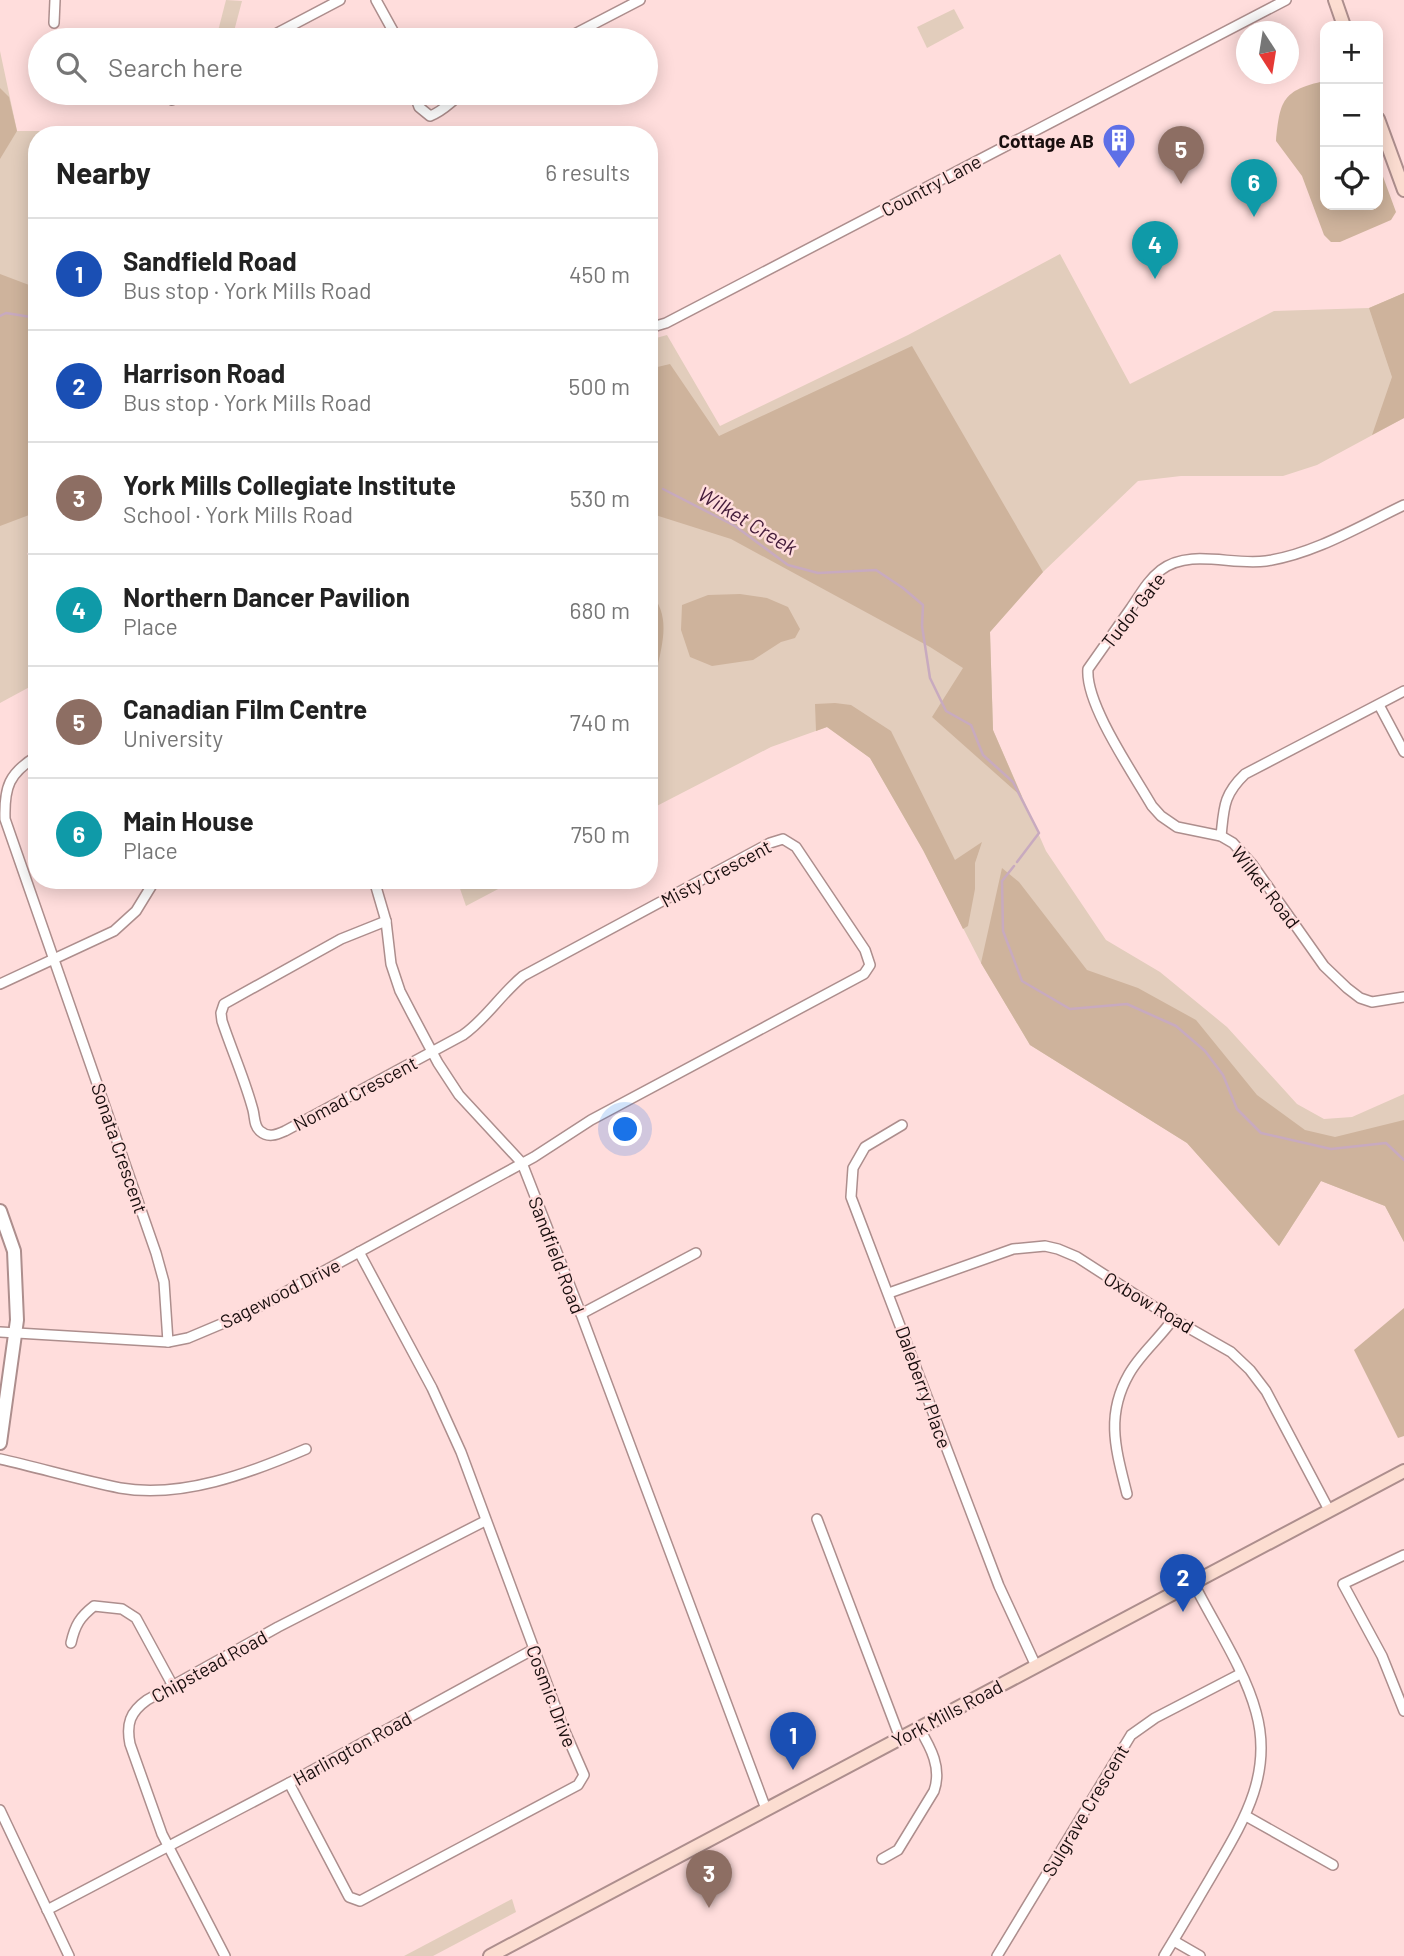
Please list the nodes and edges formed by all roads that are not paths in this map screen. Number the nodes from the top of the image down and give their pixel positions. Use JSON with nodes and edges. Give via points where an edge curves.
{"nodes":[{"id":1,"x":55,"y":0,"type":"edge"},
{"id":2,"x":340,"y":0,"type":"edge"},
{"id":3,"x":376,"y":0,"type":"edge"},
{"id":4,"x":640,"y":0,"type":"edge"},
{"id":5,"x":1286,"y":0,"type":"edge"},
{"id":6,"x":1335,"y":0,"type":"edge"},
{"id":7,"x":1342,"y":21,"type":"edge"},
{"id":8,"x":54,"y":23,"type":"dead end"},
{"id":9,"x":287,"y":28,"type":"edge"},
{"id":10,"x":391,"y":28,"type":"edge"},
{"id":11,"x":586,"y":28,"type":"edge"},
{"id":12,"x":418,"y":105,"type":"edge"},
{"id":13,"x":448,"y":105,"type":"edge"},
{"id":14,"x":1383,"y":133,"type":"edge"},
{"id":15,"x":1404,"y":190,"type":"edge"},
{"id":16,"x":658,"y":325,"type":"edge"},
{"id":17,"x":1404,"y":505,"type":"edge"},
{"id":18,"x":1404,"y":691,"type":"edge"},
{"id":19,"x":1379,"y":705,"type":"junction"},
{"id":20,"x":1404,"y":752,"type":"edge"},
{"id":21,"x":28,"y":762,"type":"edge"},
{"id":22,"x":1221,"y":836,"type":"junction"},
{"id":23,"x":28,"y":884,"type":"edge"},
{"id":24,"x":30,"y":889,"type":"edge"},
{"id":25,"x":149,"y":889,"type":"edge"},
{"id":26,"x":377,"y":889,"type":"edge"},
{"id":27,"x":386,"y":921,"type":"junction"},
{"id":28,"x":54,"y":958,"type":"junction"},
{"id":29,"x":0,"y":984,"type":"edge"},
{"id":30,"x":1404,"y":996,"type":"edge"},
{"id":31,"x":431,"y":1051,"type":"junction"},
{"id":32,"x":902,"y":1125,"type":"dead end"},
{"id":33,"x":522,"y":1163,"type":"junction"},
{"id":34,"x":0,"y":1211,"type":"edge"},
{"id":35,"x":359,"y":1252,"type":"junction"},
{"id":36,"x":696,"y":1252,"type":"dead end"},
{"id":37,"x":889,"y":1293,"type":"junction"},
{"id":38,"x":581,"y":1314,"type":"junction"},
{"id":39,"x":1173,"y":1318,"type":"junction"},
{"id":40,"x":0,"y":1332,"type":"edge"},
{"id":41,"x":16,"y":1334,"type":"junction"},
{"id":42,"x":169,"y":1342,"type":"junction"},
{"id":43,"x":0,"y":1443,"type":"edge"},
{"id":44,"x":306,"y":1449,"type":"dead end"},
{"id":45,"x":0,"y":1459,"type":"edge"},
{"id":46,"x":1402,"y":1475,"type":"edge"},
{"id":47,"x":1127,"y":1494,"type":"dead end"},
{"id":48,"x":1329,"y":1510,"type":"junction"},
{"id":49,"x":817,"y":1519,"type":"dead end"},
{"id":50,"x":485,"y":1521,"type":"junction"},
{"id":51,"x":1404,"y":1555,"type":"edge"},
{"id":52,"x":1193,"y":1582,"type":"junction"},
{"id":53,"x":71,"y":1643,"type":"dead end"},
{"id":54,"x":534,"y":1649,"type":"junction"},
{"id":55,"x":1037,"y":1666,"type":"junction"},
{"id":56,"x":1240,"y":1674,"type":"junction"},
{"id":57,"x":173,"y":1686,"type":"junction"},
{"id":58,"x":1404,"y":1711,"type":"edge"},
{"id":59,"x":919,"y":1728,"type":"junction"},
{"id":60,"x":900,"y":1738,"type":"junction"},
{"id":61,"x":289,"y":1783,"type":"junction"},
{"id":62,"x":0,"y":1810,"type":"edge"},
{"id":63,"x":766,"y":1810,"type":"junction"},
{"id":64,"x":1247,"y":1816,"type":"junction"},
{"id":65,"x":169,"y":1846,"type":"junction"},
{"id":66,"x":882,"y":1859,"type":"dead end"},
{"id":67,"x":1333,"y":1865,"type":"dead end"},
{"id":68,"x":47,"y":1910,"type":"junction"},
{"id":69,"x":1174,"y":1941,"type":"junction"},
{"id":70,"x":69,"y":1956,"type":"edge"},
{"id":71,"x":225,"y":1956,"type":"edge"},
{"id":72,"x":490,"y":1956,"type":"edge"},
{"id":73,"x":997,"y":1956,"type":"edge"},
{"id":74,"x":1164,"y":1956,"type":"edge"},
{"id":75,"x":1200,"y":1956,"type":"edge"}],
"edges":[{"from":1,"to":8,"type":"street"},
{"from":2,"to":9,"type":"street"},
{"from":3,"to":10,"type":"street"},
{"from":4,"to":11,"type":"street"},
{"from":5,"to":16,"type":"street","name":"Country Lane"},
{"from":6,"to":7,"type":"main road"},
{"from":12,"to":13,"type":"street","via":[[430,116]]},
{"from":14,"to":15,"type":"main road"},
{"from":17,"to":22,"type":"street","name":"Tudor Gate","via":[[1315,547],[1280,558],[1174,562],[1151,580],[1088,669],[1095,707],[1152,806],[1177,827]]},
{"from":18,"to":19,"type":"street","name":"Wilket Road"},
{"from":19,"to":20,"type":"street"},
{"from":19,"to":22,"type":"street","name":"Wilket Road","via":[[1245,775],[1228,794]]},
{"from":21,"to":23,"type":"street","name":"Sonata Crescent","via":[[5,790],[5,819]]},
{"from":22,"to":30,"type":"street","name":"Wilket Road","via":[[1247,858],[1324,966],[1347,988],[1372,1002]]},
{"from":24,"to":28,"type":"street","name":"Sonata Crescent"},
{"from":25,"to":28,"type":"street","via":[[136,911],[114,931]]},
{"from":26,"to":27,"type":"street","name":"Sandfield Road"},
{"from":27,"to":31,"type":"street","name":"Sandfield Road","via":[[394,975]]},
{"from":27,"to":31,"type":"street","name":"Nomad Crescent","via":[[341,939],[224,1004],[222,1021],[256,1126],[267,1136],[276,1135]]},
{"from":28,"to":29,"type":"street"},
{"from":28,"to":42,"type":"street","name":"Sonata Crescent","via":[[156,1253],[164,1282]]},
{"from":31,"to":33,"type":"street","name":"Sandfield Road","via":[[459,1095]]},
{"from":31,"to":33,"type":"street","name":"Misty Crescent","via":[[477,1025],[513,985],[542,965],[770,843],[783,839],[796,847],[865,950],[870,965],[864,974],[591,1120]]},
{"from":32,"to":37,"type":"street","name":"Daleberry Place","via":[[865,1147],[853,1168],[851,1197]]},
{"from":33,"to":35,"type":"street","name":"Sagewood Drive"},
{"from":33,"to":38,"type":"street","name":"Sandfield Road"},
{"from":34,"to":41,"type":"street","via":[[14,1251]]},
{"from":35,"to":42,"type":"street","name":"Sagewood Drive","via":[[245,1314]]},
{"from":35,"to":50,"type":"street","name":"Cosmic Drive","via":[[432,1388]]},
{"from":36,"to":38,"type":"street"},
{"from":37,"to":39,"type":"street","name":"Oxbow Road","via":[[995,1254],[1045,1247],[1077,1257]]},
{"from":37,"to":55,"type":"street","name":"Daleberry Place","via":[[999,1586]]},
{"from":38,"to":63,"type":"street","name":"Sandfield Road"},
{"from":39,"to":47,"type":"street","via":[[1129,1372],[1116,1406],[1113,1438]]},
{"from":39,"to":48,"type":"street","name":"Oxbow Road","via":[[1231,1352],[1250,1370],[1266,1391]]},
{"from":40,"to":41,"type":"street","name":"Sagewood Drive"},
{"from":41,"to":42,"type":"street","name":"Sagewood Drive"},
{"from":41,"to":43,"type":"street"},
{"from":44,"to":45,"type":"street","via":[[232,1478],[153,1490],[122,1488]]},
{"from":46,"to":48,"type":"main road","name":"York Mills Road"},
{"from":48,"to":52,"type":"main road","name":"York Mills Road"},
{"from":49,"to":60,"type":"street"},
{"from":50,"to":54,"type":"street","name":"Cosmic Drive"},
{"from":50,"to":57,"type":"street","name":"Chipstead Road"},
{"from":51,"to":58,"type":"street","via":[[1343,1584],[1382,1656]]},
{"from":52,"to":55,"type":"main road","name":"York Mills Road"},
{"from":52,"to":56,"type":"street"},
{"from":53,"to":57,"type":"street","via":[[81,1616],[94,1606],[122,1609],[136,1618]]},
{"from":54,"to":61,"type":"street","name":"Harlington Road"},
{"from":54,"to":61,"type":"street","name":"Cosmic Drive","via":[[581,1765],[584,1775],[579,1785],[360,1901],[349,1896]]},
{"from":55,"to":59,"type":"main road","name":"York Mills Road"},
{"from":56,"to":64,"type":"street","via":[[1260,1732],[1258,1776]]},
{"from":56,"to":73,"type":"street","name":"Sulgrave Crescent","via":[[1131,1735]]},
{"from":57,"to":65,"type":"street","name":"Chipstead Road","via":[[138,1707],[128,1732]]},
{"from":59,"to":60,"type":"main road","name":"York Mills Road"},
{"from":59,"to":66,"type":"street","via":[[935,1760],[938,1781],[898,1850]]},
{"from":60,"to":63,"type":"main road","name":"York Mills Road"},
{"from":61,"to":65,"type":"street","name":"Harlington Road"},
{"from":62,"to":68,"type":"street"},
{"from":63,"to":72,"type":"main road","name":"York Mills Road"},
{"from":64,"to":67,"type":"street"},
{"from":64,"to":69,"type":"street"},
{"from":65,"to":68,"type":"street","name":"Harlington Road"},
{"from":65,"to":71,"type":"street","name":"Chipstead Road"},
{"from":68,"to":70,"type":"street"},
{"from":69,"to":74,"type":"street"},
{"from":69,"to":75,"type":"street"}]}
